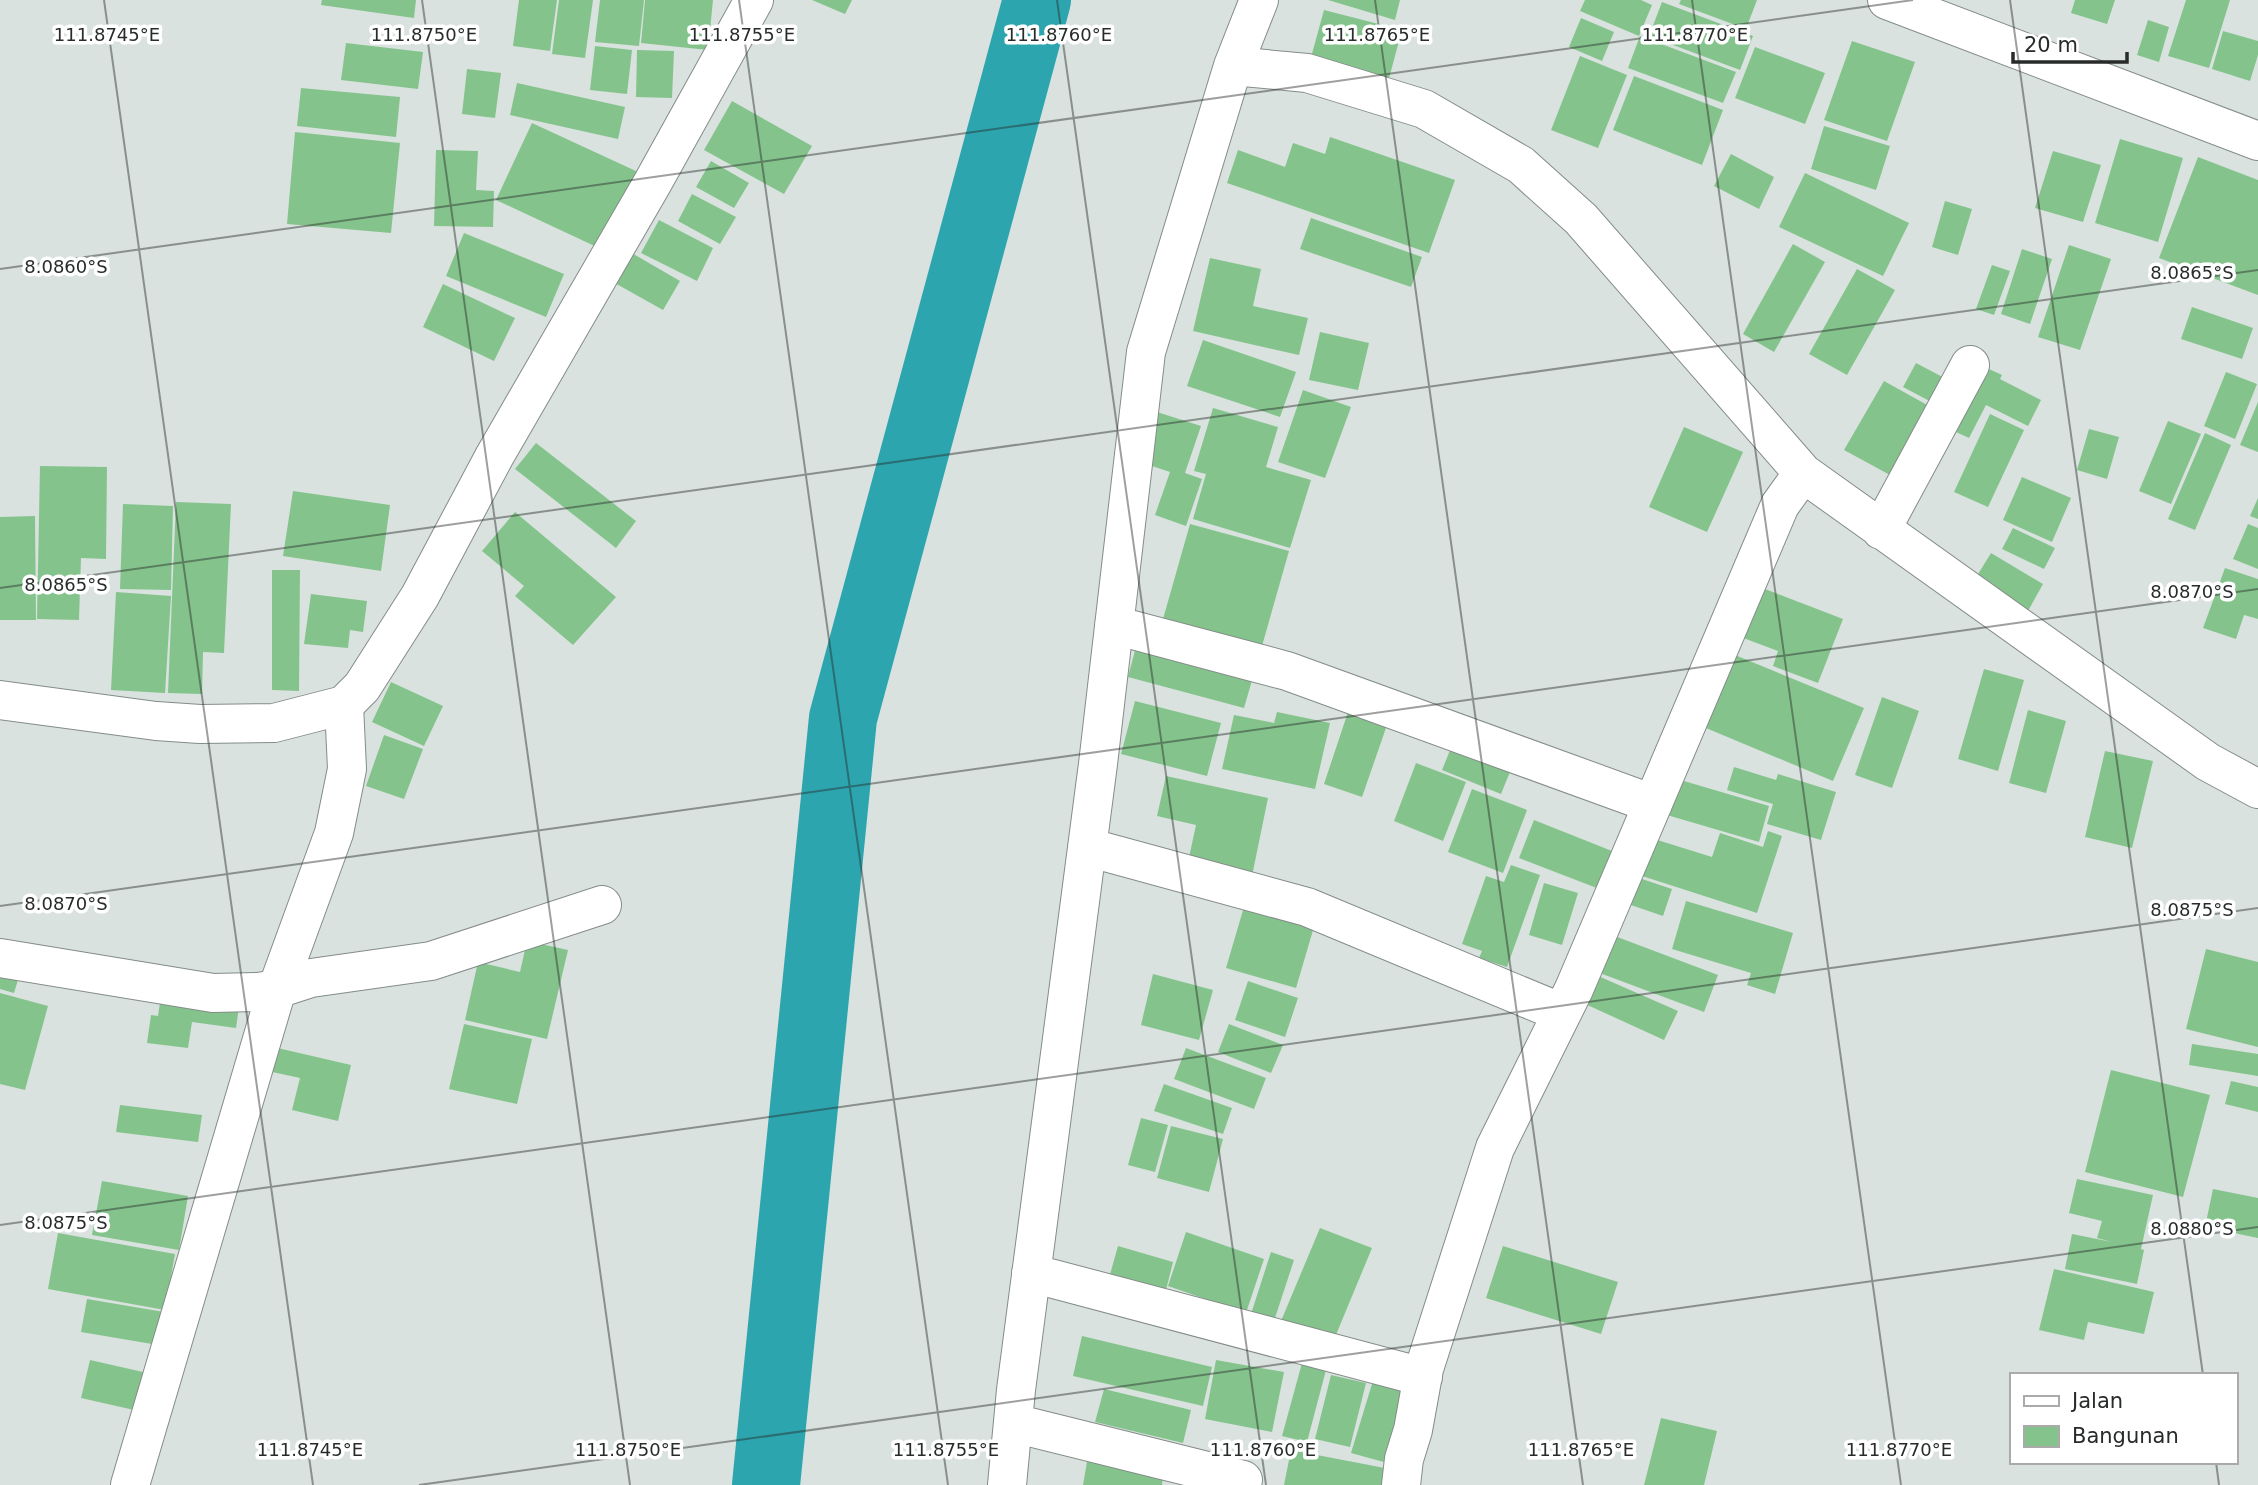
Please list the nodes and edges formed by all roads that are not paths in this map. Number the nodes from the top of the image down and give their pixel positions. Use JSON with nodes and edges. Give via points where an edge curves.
{"nodes":[{"id":1,"x":754,"y":0,"type":"edge"},
{"id":2,"x":1259,"y":0,"type":"edge"},
{"id":3,"x":1887,"y":0,"type":"edge"},
{"id":4,"x":1233,"y":66,"type":"junction"},
{"id":5,"x":2258,"y":141,"type":"edge"},
{"id":6,"x":1970,"y":365,"type":"dead end"},
{"id":7,"x":1803,"y":473,"type":"junction"},
{"id":8,"x":1881,"y":530,"type":"junction"},
{"id":9,"x":1114,"y":625,"type":"junction"},
{"id":10,"x":0,"y":700,"type":"edge"},
{"id":11,"x":344,"y":705,"type":"junction"},
{"id":12,"x":2258,"y":789,"type":"edge"},
{"id":13,"x":1653,"y":804,"type":"junction"},
{"id":14,"x":1087,"y":847,"type":"junction"},
{"id":15,"x":602,"y":905,"type":"dead end"},
{"id":16,"x":0,"y":958,"type":"edge"},
{"id":17,"x":277,"y":989,"type":"junction"},
{"id":18,"x":1562,"y":1013,"type":"junction"},
{"id":19,"x":1031,"y":1273,"type":"junction"},
{"id":20,"x":1423,"y":1377,"type":"junction"},
{"id":21,"x":1013,"y":1423,"type":"junction"},
{"id":22,"x":1243,"y":1480,"type":"dead end"},
{"id":23,"x":130,"y":1485,"type":"edge"},
{"id":24,"x":1007,"y":1485,"type":"edge"},
{"id":25,"x":1401,"y":1485,"type":"edge"}],
"edges":[{"from":1,"to":11,"type":"street","via":[[420,596],[362,687]]},
{"from":2,"to":4,"type":"street"},
{"from":3,"to":5,"type":"street"},
{"from":4,"to":7,"type":"street","via":[[1307,73],[1424,109],[1521,165],[1581,219]]},
{"from":4,"to":9,"type":"street","via":[[1146,352]]},
{"from":6,"to":8,"type":"street"},
{"from":7,"to":8,"type":"street"},
{"from":7,"to":13,"type":"street","via":[[1780,505]]},
{"from":8,"to":12,"type":"street","via":[[2208,762]]},
{"from":9,"to":13,"type":"street","via":[[1287,671]]},
{"from":9,"to":14,"type":"street"},
{"from":10,"to":11,"type":"street","via":[[200,724],[274,723]]},
{"from":11,"to":17,"type":"street","via":[[347,769],[334,833]]},
{"from":13,"to":18,"type":"street"},
{"from":14,"to":18,"type":"street","via":[[1307,907]]},
{"from":14,"to":19,"type":"street"},
{"from":15,"to":17,"type":"street","via":[[431,961],[311,978]]},
{"from":16,"to":17,"type":"street","via":[[213,993]]},
{"from":17,"to":23,"type":"street"},
{"from":18,"to":20,"type":"street","via":[[1495,1148]]},
{"from":19,"to":20,"type":"street"},
{"from":19,"to":21,"type":"street"},
{"from":20,"to":25,"type":"street"},
{"from":21,"to":22,"type":"street"},
{"from":21,"to":24,"type":"street"}]}
